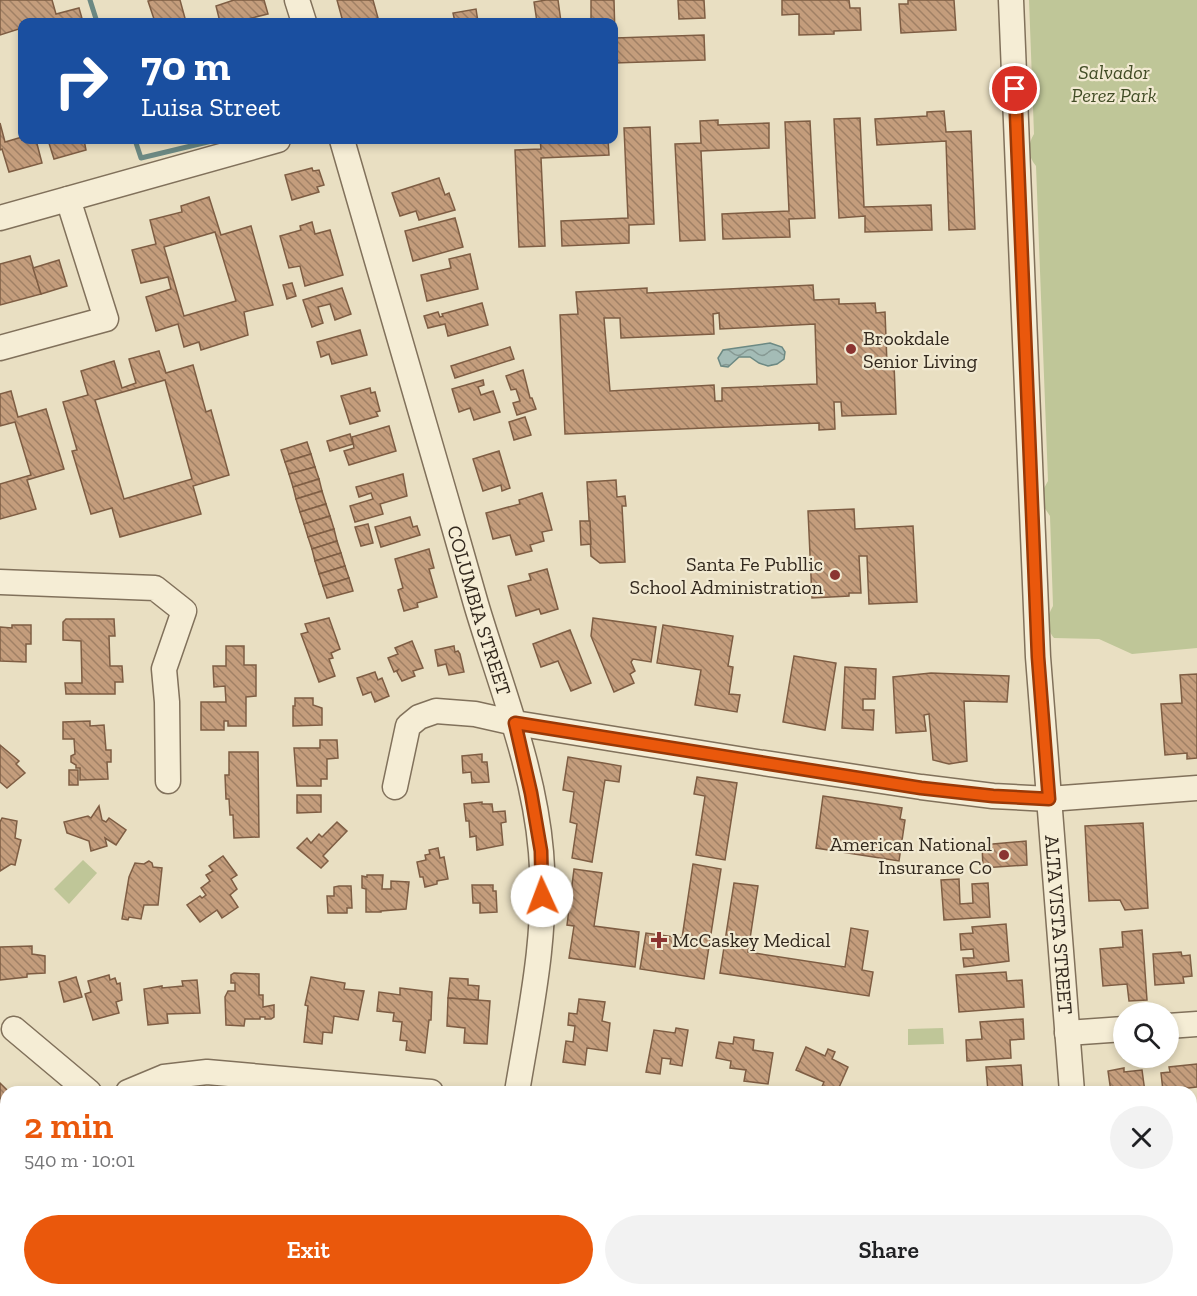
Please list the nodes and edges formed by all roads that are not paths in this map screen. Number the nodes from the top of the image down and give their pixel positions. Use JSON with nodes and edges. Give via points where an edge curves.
{"nodes":[{"id":1,"x":297,"y":0,"type":"edge"},
{"id":2,"x":1011,"y":0,"type":"edge"},
{"id":3,"x":303,"y":18,"type":"edge"},
{"id":4,"x":264,"y":144,"type":"edge"},
{"id":5,"x":343,"y":144,"type":"edge"},
{"id":6,"x":68,"y":199,"type":"junction"},
{"id":7,"x":0,"y":218,"type":"edge"},
{"id":8,"x":0,"y":348,"type":"edge"},
{"id":9,"x":0,"y":582,"type":"edge"},
{"id":10,"x":515,"y":723,"type":"junction"},
{"id":11,"x":168,"y":781,"type":"dead end"},
{"id":12,"x":395,"y":787,"type":"dead end"},
{"id":13,"x":1197,"y":788,"type":"edge"},
{"id":14,"x":1049,"y":799,"type":"junction"},
{"id":15,"x":1197,"y":1024,"type":"edge"},
{"id":16,"x":1179,"y":1025,"type":"edge"},
{"id":17,"x":14,"y":1029,"type":"dead end"},
{"id":18,"x":1113,"y":1030,"type":"edge"},
{"id":19,"x":1067,"y":1033,"type":"junction"},
{"id":20,"x":82,"y":1086,"type":"edge"},
{"id":21,"x":142,"y":1086,"type":"edge"},
{"id":22,"x":364,"y":1086,"type":"edge"},
{"id":23,"x":518,"y":1086,"type":"edge"},
{"id":24,"x":1071,"y":1086,"type":"edge"}],
"edges":[{"from":1,"to":3,"type":"street"},
{"from":2,"to":14,"type":"street","name":"ALTA VISTA STREET","via":[[1038,657]]},
{"from":4,"to":6,"type":"street"},
{"from":5,"to":10,"type":"street","name":"COLUMBIA STREET","via":[[487,641]]},
{"from":6,"to":7,"type":"street"},
{"from":6,"to":8,"type":"street","via":[[106,319]]},
{"from":9,"to":11,"type":"street","via":[[155,588],[184,611],[164,669]]},
{"from":10,"to":12,"type":"street","via":[[449,711],[419,717],[408,726]]},
{"from":10,"to":14,"type":"street","via":[[921,788]]},
{"from":10,"to":23,"type":"street","name":"COLUMBIA STREET","via":[[541,851],[543,918]]},
{"from":13,"to":14,"type":"street"},
{"from":14,"to":19,"type":"street","name":"ALTA VISTA STREET"},
{"from":15,"to":16,"type":"street"},
{"from":17,"to":20,"type":"street"},
{"from":18,"to":19,"type":"street"},
{"from":19,"to":24,"type":"street","name":"ALTA VISTA STREET"},
{"from":21,"to":22,"type":"street","via":[[164,1077],[207,1072]]}]}
